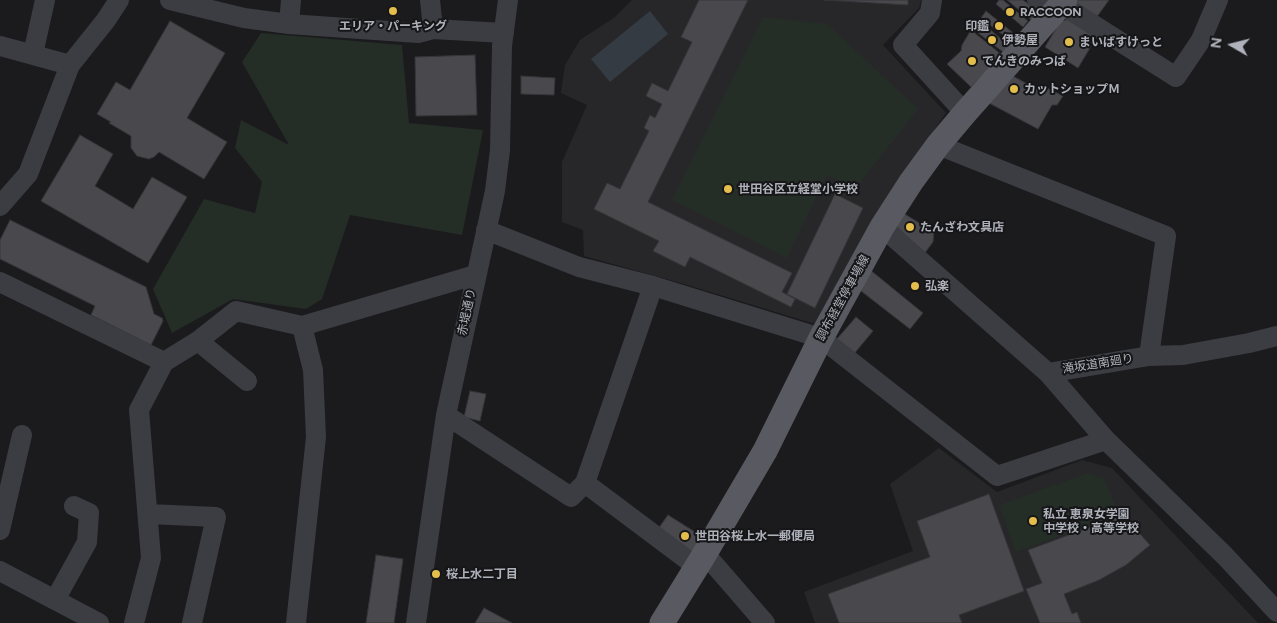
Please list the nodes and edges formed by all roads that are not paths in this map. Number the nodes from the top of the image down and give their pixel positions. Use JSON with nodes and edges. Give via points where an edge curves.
{"nodes":[{"id":1,"x":45,"y":0,"type":"edge"},
{"id":2,"x":119,"y":0,"type":"edge"},
{"id":3,"x":170,"y":0,"type":"edge"},
{"id":4,"x":291,"y":0,"type":"edge"},
{"id":5,"x":430,"y":0,"type":"edge"},
{"id":6,"x":509,"y":0,"type":"edge"},
{"id":7,"x":932,"y":0,"type":"edge"},
{"id":8,"x":1218,"y":0,"type":"edge"},
{"id":9,"x":1055,"y":4,"type":"edge"},
{"id":10,"x":289,"y":24,"type":"junction"},
{"id":11,"x":433,"y":29,"type":"junction"},
{"id":12,"x":504,"y":33,"type":"junction"},
{"id":13,"x":0,"y":46,"type":"edge"},
{"id":14,"x":33,"y":54,"type":"junction"},
{"id":15,"x":70,"y":65,"type":"junction"},
{"id":16,"x":965,"y":113,"type":"junction"},
{"id":17,"x":938,"y":145,"type":"junction"},
{"id":18,"x":0,"y":206,"type":"edge"},
{"id":19,"x":882,"y":227,"type":"junction"},
{"id":20,"x":486,"y":230,"type":"junction"},
{"id":21,"x":475,"y":275,"type":"junction"},
{"id":22,"x":0,"y":282,"type":"edge"},
{"id":23,"x":652,"y":286,"type":"junction"},
{"id":24,"x":302,"y":326,"type":"junction"},
{"id":25,"x":1277,"y":336,"type":"edge"},
{"id":26,"x":820,"y":338,"type":"junction"},
{"id":27,"x":198,"y":341,"type":"junction"},
{"id":28,"x":1149,"y":356,"type":"junction"},
{"id":29,"x":164,"y":362,"type":"junction"},
{"id":30,"x":1048,"y":373,"type":"junction"},
{"id":31,"x":247,"y":381,"type":"dead end"},
{"id":32,"x":446,"y":415,"type":"junction"},
{"id":33,"x":22,"y":435,"type":"dead end"},
{"id":34,"x":1106,"y":440,"type":"junction"},
{"id":35,"x":585,"y":483,"type":"junction"},
{"id":36,"x":74,"y":506,"type":"dead end"},
{"id":37,"x":148,"y":514,"type":"junction"},
{"id":38,"x":0,"y":530,"type":"edge"},
{"id":39,"x":700,"y":561,"type":"junction"},
{"id":40,"x":0,"y":571,"type":"edge"},
{"id":41,"x":56,"y":600,"type":"junction"},
{"id":42,"x":1277,"y":612,"type":"edge"},
{"id":43,"x":99,"y":623,"type":"edge"},
{"id":44,"x":134,"y":623,"type":"edge"},
{"id":45,"x":192,"y":623,"type":"edge"},
{"id":46,"x":296,"y":623,"type":"edge"},
{"id":47,"x":416,"y":623,"type":"edge"},
{"id":48,"x":662,"y":623,"type":"edge"},
{"id":49,"x":766,"y":623,"type":"edge"}],
"edges":[{"from":1,"to":14,"type":"street"},
{"from":2,"to":15,"type":"street"},
{"from":3,"to":10,"type":"street","via":[[244,18]]},
{"from":4,"to":10,"type":"street"},
{"from":5,"to":11,"type":"street"},
{"from":6,"to":12,"type":"street","name":"赤堤通り"},
{"from":7,"to":16,"type":"street","via":[[930,13],[903,45]]},
{"from":8,"to":9,"type":"street","via":[[1201,40],[1176,77]]},
{"from":9,"to":16,"type":"main road","name":"調布経堂停車場線"},
{"from":10,"to":11,"type":"street","via":[[418,32]]},
{"from":11,"to":12,"type":"street"},
{"from":12,"to":20,"type":"street","name":"赤堤通り","via":[[500,150]]},
{"from":13,"to":14,"type":"street"},
{"from":14,"to":15,"type":"street"},
{"from":15,"to":18,"type":"street","via":[[28,174]]},
{"from":16,"to":17,"type":"main road","name":"調布経堂停車場線"},
{"from":17,"to":19,"type":"main road","name":"調布経堂停車場線"},
{"from":17,"to":28,"type":"street","via":[[1166,236]]},
{"from":19,"to":26,"type":"main road","name":"調布経堂停車場線"},
{"from":19,"to":30,"type":"street","name":"滝坂道南廻り"},
{"from":20,"to":21,"type":"street","name":"赤堤通り"},
{"from":20,"to":23,"type":"street","via":[[579,267]]},
{"from":21,"to":24,"type":"street"},
{"from":21,"to":32,"type":"street","name":"赤堤通り"},
{"from":22,"to":29,"type":"street"},
{"from":23,"to":26,"type":"street"},
{"from":23,"to":35,"type":"street"},
{"from":24,"to":27,"type":"street","via":[[236,311]]},
{"from":24,"to":46,"type":"street","via":[[313,370],[316,437]]},
{"from":25,"to":28,"type":"street","name":"滝坂道南廻り","via":[[1183,354]]},
{"from":26,"to":34,"type":"street","via":[[997,476]]},
{"from":26,"to":39,"type":"main road","name":"調布経堂停車場線","via":[[765,451]]},
{"from":27,"to":29,"type":"street"},
{"from":27,"to":31,"type":"street"},
{"from":28,"to":30,"type":"street","name":"滝坂道南廻り"},
{"from":29,"to":37,"type":"street","via":[[139,410]]},
{"from":30,"to":34,"type":"street"},
{"from":32,"to":35,"type":"street","via":[[571,497]]},
{"from":32,"to":47,"type":"street","name":"赤堤通り"},
{"from":33,"to":38,"type":"street"},
{"from":34,"to":42,"type":"street","via":[[1225,556]]},
{"from":35,"to":39,"type":"street"},
{"from":36,"to":41,"type":"street","via":[[89,513],[87,542]]},
{"from":37,"to":44,"type":"street","via":[[151,558]]},
{"from":37,"to":45,"type":"street","via":[[216,517]]},
{"from":39,"to":48,"type":"main road","name":"調布経堂停車場線"},
{"from":39,"to":49,"type":"street","via":[[713,563]]},
{"from":40,"to":41,"type":"street"},
{"from":41,"to":43,"type":"street"}]}
